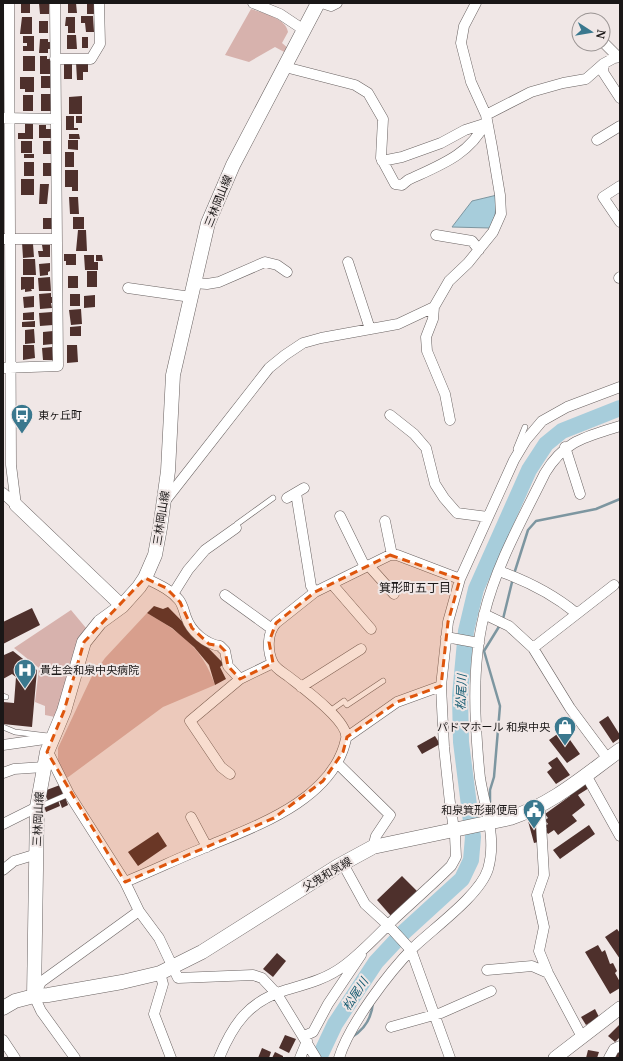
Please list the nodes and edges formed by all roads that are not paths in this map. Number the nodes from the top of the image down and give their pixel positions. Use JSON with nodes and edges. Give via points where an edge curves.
{"nodes":[{"id":1,"x":9,"y":3,"type":"edge"},
{"id":2,"x":55,"y":3,"type":"edge"},
{"id":3,"x":99,"y":3,"type":"edge"},
{"id":4,"x":253,"y":3,"type":"edge"},
{"id":5,"x":318,"y":3,"type":"edge"},
{"id":6,"x":322,"y":3,"type":"edge"},
{"id":7,"x":337,"y":3,"type":"edge"},
{"id":8,"x":476,"y":3,"type":"edge"},
{"id":9,"x":304,"y":30,"type":"junction"},
{"id":10,"x":611,"y":50,"type":"edge"},
{"id":11,"x":619,"y":57,"type":"edge"},
{"id":12,"x":55,"y":59,"type":"junction"},
{"id":13,"x":603,"y":64,"type":"junction"},
{"id":14,"x":285,"y":67,"type":"junction"},
{"id":15,"x":620,"y":98,"type":"edge"},
{"id":16,"x":6,"y":118,"type":"edge"},
{"id":17,"x":56,"y":119,"type":"junction"},
{"id":18,"x":486,"y":120,"type":"junction"},
{"id":19,"x":620,"y":126,"type":"edge"},
{"id":20,"x":597,"y":140,"type":"dead end"},
{"id":21,"x":382,"y":161,"type":"junction"},
{"id":22,"x":620,"y":186,"type":"edge"},
{"id":23,"x":620,"y":222,"type":"edge"},
{"id":24,"x":436,"y":235,"type":"dead end"},
{"id":25,"x":7,"y":239,"type":"edge"},
{"id":26,"x":56,"y":239,"type":"junction"},
{"id":27,"x":479,"y":250,"type":"junction"},
{"id":28,"x":348,"y":262,"type":"dead end"},
{"id":29,"x":287,"y":272,"type":"dead end"},
{"id":30,"x":194,"y":283,"type":"junction"},
{"id":31,"x":128,"y":288,"type":"dead end"},
{"id":32,"x":191,"y":298,"type":"junction"},
{"id":33,"x":434,"y":307,"type":"junction"},
{"id":34,"x":370,"y":329,"type":"junction"},
{"id":35,"x":7,"y":368,"type":"edge"},
{"id":36,"x":620,"y":387,"type":"edge"},
{"id":37,"x":390,"y":415,"type":"dead end"},
{"id":38,"x":450,"y":420,"type":"dead end"},
{"id":39,"x":620,"y":426,"type":"edge"},
{"id":40,"x":525,"y":427,"type":"dead end"},
{"id":41,"x":565,"y":447,"type":"junction"},
{"id":42,"x":514,"y":460,"type":"junction"},
{"id":43,"x":3,"y":493,"type":"edge"},
{"id":44,"x":296,"y":493,"type":"dead end"},
{"id":45,"x":580,"y":494,"type":"dead end"},
{"id":46,"x":273,"y":498,"type":"dead end"},
{"id":47,"x":164,"y":502,"type":"junction"},
{"id":48,"x":16,"y":505,"type":"junction"},
{"id":49,"x":488,"y":517,"type":"junction"},
{"id":50,"x":385,"y":521,"type":"dead end"},
{"id":51,"x":341,"y":523,"type":"dead end"},
{"id":52,"x":230,"y":529,"type":"joint"},
{"id":53,"x":392,"y":555,"type":"junction"},
{"id":54,"x":367,"y":567,"type":"junction"},
{"id":55,"x":499,"y":571,"type":"junction"},
{"id":56,"x":145,"y":578,"type":"junction"},
{"id":57,"x":460,"y":578,"type":"junction"},
{"id":58,"x":332,"y":584,"type":"junction"},
{"id":59,"x":614,"y":585,"type":"dead end"},
{"id":60,"x":315,"y":592,"type":"junction"},
{"id":61,"x":173,"y":594,"type":"junction"},
{"id":62,"x":394,"y":594,"type":"dead end"},
{"id":63,"x":225,"y":596,"type":"dead end"},
{"id":64,"x":122,"y":606,"type":"junction"},
{"id":65,"x":576,"y":613,"type":"junction"},
{"id":66,"x":484,"y":614,"type":"junction"},
{"id":67,"x":272,"y":628,"type":"junction"},
{"id":68,"x":371,"y":629,"type":"dead end"},
{"id":69,"x":447,"y":638,"type":"junction"},
{"id":70,"x":477,"y":642,"type":"junction"},
{"id":71,"x":361,"y":648,"type":"dead end"},
{"id":72,"x":533,"y":648,"type":"junction"},
{"id":73,"x":273,"y":663,"type":"junction"},
{"id":74,"x":240,"y":679,"type":"junction"},
{"id":75,"x":382,"y":681,"type":"dead end"},
{"id":76,"x":301,"y":686,"type":"junction"},
{"id":77,"x":441,"y":686,"type":"junction"},
{"id":78,"x":330,"y":710,"type":"junction"},
{"id":79,"x":3,"y":727,"type":"edge"},
{"id":80,"x":347,"y":737,"type":"junction"},
{"id":81,"x":52,"y":738,"type":"junction"},
{"id":82,"x":3,"y":745,"type":"edge"},
{"id":83,"x":620,"y":750,"type":"edge"},
{"id":84,"x":47,"y":752,"type":"junction"},
{"id":85,"x":608,"y":759,"type":"junction"},
{"id":86,"x":337,"y":763,"type":"junction"},
{"id":87,"x":44,"y":767,"type":"junction"},
{"id":88,"x":3,"y":772,"type":"edge"},
{"id":89,"x":230,"y":774,"type":"dead end"},
{"id":90,"x":586,"y":775,"type":"junction"},
{"id":91,"x":69,"y":794,"type":"junction"},
{"id":92,"x":540,"y":807,"type":"junction"},
{"id":93,"x":37,"y":808,"type":"junction"},
{"id":94,"x":487,"y":823,"type":"junction"},
{"id":95,"x":3,"y":824,"type":"edge"},
{"id":96,"x":191,"y":824,"type":"dead end"},
{"id":97,"x":456,"y":829,"type":"junction"},
{"id":98,"x":620,"y":836,"type":"edge"},
{"id":99,"x":207,"y":847,"type":"junction"},
{"id":100,"x":373,"y":848,"type":"junction"},
{"id":101,"x":37,"y":854,"type":"junction"},
{"id":102,"x":343,"y":864,"type":"junction"},
{"id":103,"x":3,"y":870,"type":"edge"},
{"id":104,"x":125,"y":882,"type":"junction"},
{"id":105,"x":139,"y":911,"type":"junction"},
{"id":106,"x":389,"y":926,"type":"junction"},
{"id":107,"x":411,"y":949,"type":"junction"},
{"id":108,"x":364,"y":950,"type":"junction"},
{"id":109,"x":173,"y":968,"type":"junction"},
{"id":110,"x":487,"y":970,"type":"dead end"},
{"id":111,"x":548,"y":973,"type":"junction"},
{"id":112,"x":160,"y":974,"type":"junction"},
{"id":113,"x":491,"y":990,"type":"dead end"},
{"id":114,"x":277,"y":994,"type":"junction"},
{"id":115,"x":34,"y":996,"type":"junction"},
{"id":116,"x":3,"y":1008,"type":"edge"},
{"id":117,"x":620,"y":1008,"type":"edge"},
{"id":118,"x":435,"y":1014,"type":"junction"},
{"id":119,"x":390,"y":1027,"type":"dead end"},
{"id":120,"x":582,"y":1038,"type":"junction"},
{"id":121,"x":3,"y":1040,"type":"edge"},
{"id":122,"x":307,"y":1040,"type":"junction"},
{"id":123,"x":620,"y":1046,"type":"edge"},
{"id":124,"x":13,"y":1057,"type":"edge"},
{"id":125,"x":75,"y":1058,"type":"edge"},
{"id":126,"x":171,"y":1058,"type":"edge"},
{"id":127,"x":219,"y":1058,"type":"edge"},
{"id":128,"x":300,"y":1058,"type":"edge"},
{"id":129,"x":316,"y":1058,"type":"edge"},
{"id":130,"x":339,"y":1058,"type":"edge"},
{"id":131,"x":450,"y":1058,"type":"edge"},
{"id":132,"x":555,"y":1058,"type":"edge"},
{"id":133,"x":609,"y":1058,"type":"edge"}],
"edges":[{"from":1,"to":16,"type":"street"},
{"from":2,"to":12,"type":"street"},
{"from":3,"to":12,"type":"street","via":[[100,44],[91,59]]},
{"from":4,"to":9,"type":"street","via":[[280,14]]},
{"from":5,"to":9,"type":"main road","name":"三林岡山線"},
{"from":6,"to":7,"type":"street","via":[[331,6]]},
{"from":8,"to":18,"type":"street","via":[[464,26],[461,43],[470,82]]},
{"from":9,"to":14,"type":"main road","name":"三林岡山線"},
{"from":10,"to":11,"type":"street"},
{"from":11,"to":13,"type":"street"},
{"from":12,"to":17,"type":"street"},
{"from":13,"to":15,"type":"street","via":[[603,72]]},
{"from":13,"to":18,"type":"street","via":[[586,80],[531,92]]},
{"from":14,"to":21,"type":"street","via":[[355,85],[368,93],[383,119]]},
{"from":14,"to":30,"type":"main road","name":"三林岡山線","via":[[215,204]]},
{"from":16,"to":17,"type":"street"},
{"from":16,"to":25,"type":"street"},
{"from":17,"to":26,"type":"street"},
{"from":18,"to":21,"type":"street","via":[[441,143],[402,157]]},
{"from":18,"to":21,"type":"street","via":[[473,144],[464,152],[402,185],[395,184]]},
{"from":18,"to":27,"type":"street","via":[[500,195],[501,214],[493,232]]},
{"from":19,"to":20,"type":"street"},
{"from":22,"to":23,"type":"street","via":[[603,197]]},
{"from":24,"to":27,"type":"street","via":[[472,241]]},
{"from":25,"to":26,"type":"street"},
{"from":25,"to":35,"type":"street"},
{"from":26,"to":35,"type":"street","via":[[58,366]]},
{"from":27,"to":33,"type":"street","via":[[449,281]]},
{"from":28,"to":34,"type":"street","via":[[349,281]]},
{"from":29,"to":30,"type":"street","via":[[271,262],[265,262],[219,282]]},
{"from":30,"to":32,"type":"main road","name":"三林岡山線"},
{"from":31,"to":32,"type":"street"},
{"from":32,"to":47,"type":"main road","name":"三林岡山線","via":[[173,375]]},
{"from":33,"to":34,"type":"street","via":[[398,324]]},
{"from":33,"to":38,"type":"street","via":[[426,337],[427,351],[445,394]]},
{"from":34,"to":47,"type":"street","via":[[304,343],[285,354],[269,368]]},
{"from":35,"to":48,"type":"street","via":[[11,465]]},
{"from":36,"to":42,"type":"street","via":[[567,407],[542,421]]},
{"from":37,"to":49,"type":"street","via":[[414,434],[426,448],[435,484],[457,513]]},
{"from":39,"to":41,"type":"street","via":[[582,438]]},
{"from":40,"to":42,"type":"lane"},
{"from":41,"to":45,"type":"street"},
{"from":41,"to":55,"type":"street","via":[[554,458],[545,473]]},
{"from":42,"to":49,"type":"street"},
{"from":43,"to":48,"type":"street"},
{"from":44,"to":60,"type":"street","via":[[310,549],[312,586]]},
{"from":46,"to":52,"type":"lane"},
{"from":47,"to":56,"type":"main road","name":"三林岡山線","via":[[154,555]]},
{"from":48,"to":64,"type":"street"},
{"from":49,"to":57,"type":"street"},
{"from":50,"to":53,"type":"street"},
{"from":51,"to":54,"type":"street"},
{"from":52,"to":61,"type":"street","via":[[205,550],[196,554]]},
{"from":53,"to":54,"type":"street"},
{"from":53,"to":57,"type":"street"},
{"from":54,"to":58,"type":"street"},
{"from":54,"to":62,"type":"street"},
{"from":55,"to":65,"type":"street","via":[[559,600]]},
{"from":55,"to":66,"type":"street"},
{"from":56,"to":61,"type":"street"},
{"from":56,"to":64,"type":"main road","name":"三林岡山線"},
{"from":57,"to":69,"type":"street","via":[[448,622]]},
{"from":58,"to":60,"type":"street"},
{"from":58,"to":68,"type":"street","via":[[359,622]]},
{"from":59,"to":65,"type":"street"},
{"from":60,"to":67,"type":"street"},
{"from":61,"to":74,"type":"street","via":[[180,602],[192,628],[210,644],[220,646],[225,651],[228,666]]},
{"from":63,"to":67,"type":"street","via":[[238,600]]},
{"from":64,"to":81,"type":"main road","name":"三林岡山線","via":[[100,622],[84,642],[64,711]]},
{"from":65,"to":72,"type":"street"},
{"from":66,"to":70,"type":"street"},
{"from":66,"to":72,"type":"street","via":[[509,626]]},
{"from":67,"to":73,"type":"street","via":[[269,642]]},
{"from":69,"to":70,"type":"street"},
{"from":69,"to":77,"type":"street"},
{"from":70,"to":94,"type":"street","via":[[476,725]]},
{"from":71,"to":76,"type":"street","via":[[336,670]]},
{"from":72,"to":85,"type":"street","via":[[570,708]]},
{"from":73,"to":74,"type":"street"},
{"from":73,"to":76,"type":"street"},
{"from":74,"to":89,"type":"street","via":[[190,721],[221,767]]},
{"from":75,"to":78,"type":"lane","via":[[347,705],[344,701]]},
{"from":76,"to":78,"type":"street"},
{"from":77,"to":80,"type":"street","via":[[397,702]]},
{"from":77,"to":97,"type":"street","via":[[444,747]]},
{"from":78,"to":80,"type":"street","via":[[346,730]]},
{"from":79,"to":81,"type":"lane","via":[[14,732],[44,734]]},
{"from":80,"to":86,"type":"street"},
{"from":81,"to":82,"type":"street"},
{"from":81,"to":84,"type":"main road","name":"三林岡山線"},
{"from":83,"to":85,"type":"main road","name":"父鬼和気線"},
{"from":84,"to":87,"type":"main road","name":"三林岡山線"},
{"from":84,"to":91,"type":"street"},
{"from":85,"to":90,"type":"main road","name":"父鬼和気線"},
{"from":86,"to":99,"type":"street","via":[[313,791],[274,818]]},
{"from":86,"to":100,"type":"street","via":[[390,815],[376,836]]},
{"from":87,"to":88,"type":"street"},
{"from":87,"to":93,"type":"main road","name":"三林岡山線"},
{"from":90,"to":92,"type":"main road","name":"父鬼和気線"},
{"from":90,"to":98,"type":"street"},
{"from":91,"to":93,"type":"lane"},
{"from":91,"to":104,"type":"street"},
{"from":92,"to":94,"type":"main road","name":"父鬼和気線"},
{"from":92,"to":111,"type":"street","via":[[544,875],[537,896],[544,927],[539,951]]},
{"from":93,"to":95,"type":"street"},
{"from":93,"to":101,"type":"main road","name":"三林岡山線"},
{"from":94,"to":97,"type":"main road","name":"父鬼和気線"},
{"from":94,"to":107,"type":"street","via":[[492,849],[488,870],[480,885]]},
{"from":96,"to":99,"type":"street"},
{"from":97,"to":100,"type":"main road","name":"父鬼和気線"},
{"from":97,"to":106,"type":"street","via":[[456,857],[451,866]]},
{"from":99,"to":104,"type":"street"},
{"from":100,"to":102,"type":"main road","name":"父鬼和気線"},
{"from":101,"to":103,"type":"street","via":[[14,861]]},
{"from":101,"to":115,"type":"main road","name":"三林岡山線"},
{"from":102,"to":106,"type":"street","via":[[365,904]]},
{"from":102,"to":109,"type":"main road","name":"父鬼和気線"},
{"from":104,"to":105,"type":"street"},
{"from":105,"to":109,"type":"street","via":[[159,938]]},
{"from":105,"to":115,"type":"street","via":[[41,982]]},
{"from":106,"to":107,"type":"street"},
{"from":106,"to":108,"type":"street"},
{"from":107,"to":118,"type":"street"},
{"from":107,"to":130,"type":"street","via":[[366,1008],[349,1035]]},
{"from":108,"to":114,"type":"street","via":[[324,978]]},
{"from":108,"to":122,"type":"street"},
{"from":109,"to":112,"type":"main road","name":"父鬼和気線"},
{"from":109,"to":114,"type":"street","via":[[178,978],[252,975],[262,978]]},
{"from":110,"to":111,"type":"street","via":[[532,966]]},
{"from":111,"to":120,"type":"street"},
{"from":112,"to":115,"type":"main road","name":"父鬼和気線"},
{"from":112,"to":126,"type":"street","via":[[163,984],[154,1014]]},
{"from":113,"to":118,"type":"street","via":[[477,1002]]},
{"from":114,"to":122,"type":"street"},
{"from":114,"to":127,"type":"street","via":[[249,1009],[234,1028]]},
{"from":115,"to":116,"type":"main road","via":[[15,1001]]},
{"from":115,"to":125,"type":"street","via":[[41,1011]]},
{"from":117,"to":120,"type":"street"},
{"from":118,"to":119,"type":"street"},
{"from":118,"to":131,"type":"street"},
{"from":120,"to":132,"type":"street"},
{"from":121,"to":124,"type":"street"},
{"from":122,"to":128,"type":"street"},
{"from":122,"to":129,"type":"street"},
{"from":123,"to":133,"type":"street","via":[[614,1049]]}]}
